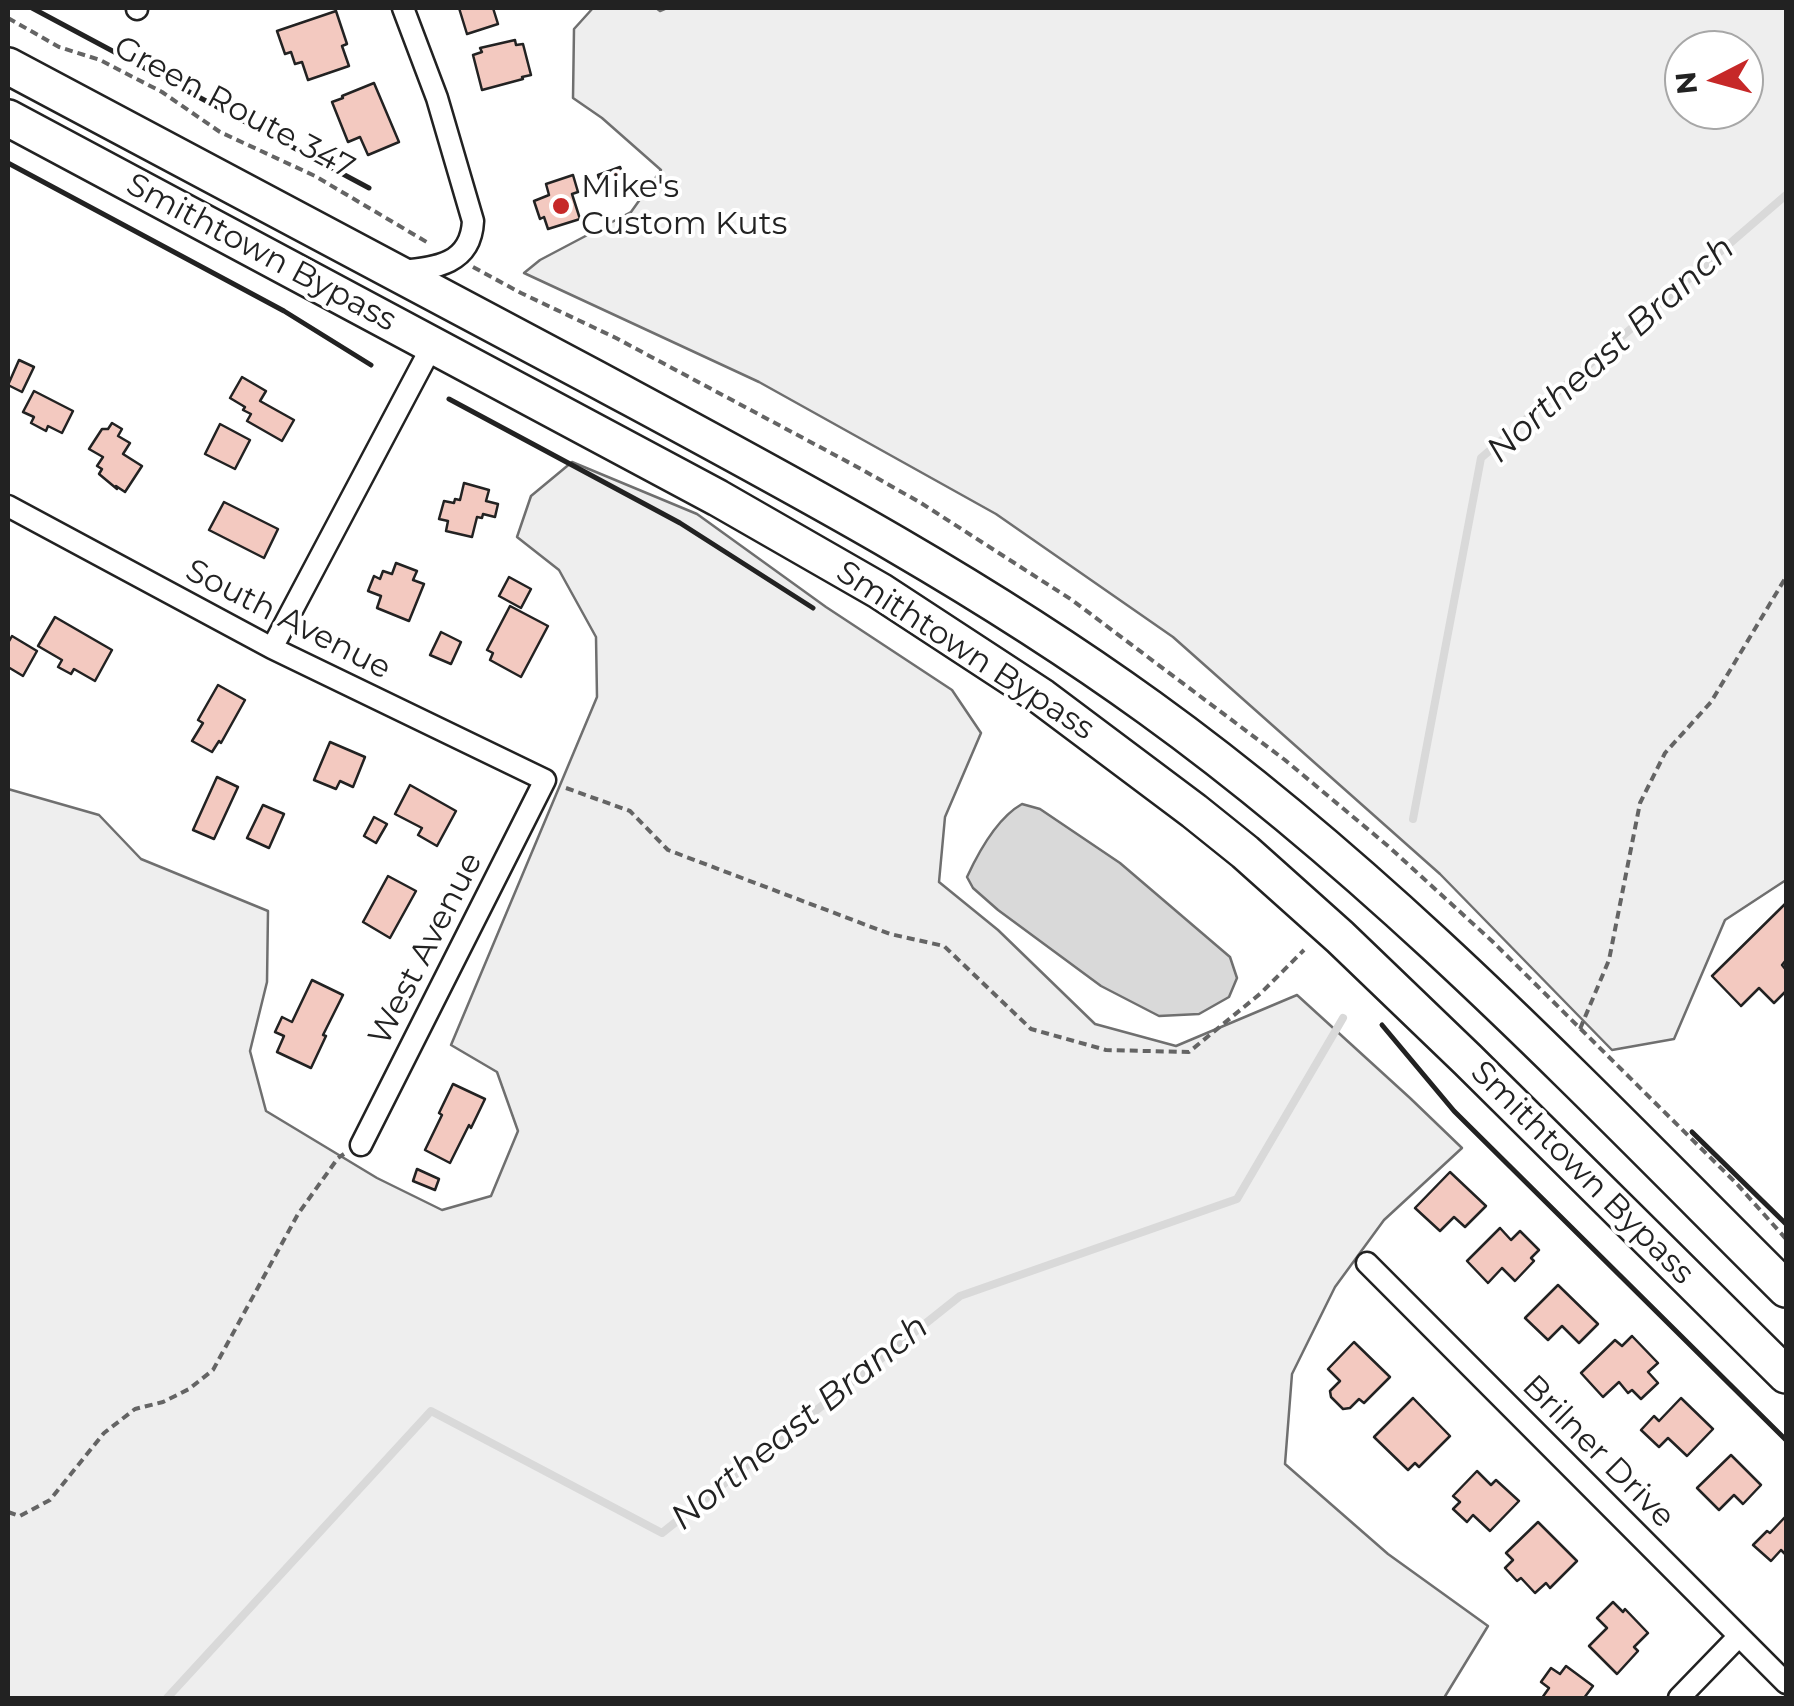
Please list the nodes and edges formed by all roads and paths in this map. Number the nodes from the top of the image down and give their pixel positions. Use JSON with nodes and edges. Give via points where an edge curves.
{"nodes":[{"id":1,"x":404,"y":8,"type":"edge"},
{"id":2,"x":8,"y":18,"type":"edge"},
{"id":3,"x":8,"y":66,"type":"edge"},
{"id":4,"x":8,"y":118,"type":"edge"},
{"id":5,"x":434,"y":246,"type":"dead end"},
{"id":6,"x":393,"y":271,"type":"junction"},
{"id":7,"x":432,"y":344,"type":"junction"},
{"id":8,"x":8,"y":506,"type":"edge"},
{"id":9,"x":1786,"y":577,"type":"edge"},
{"id":10,"x":272,"y":648,"type":"junction"},
{"id":11,"x":545,"y":780,"type":"junction"},
{"id":12,"x":1304,"y":950,"type":"dead end"},
{"id":13,"x":1580,"y":1030,"type":"dead end"},
{"id":14,"x":1658,"y":1106,"type":"dead end"},
{"id":15,"x":362,"y":1145,"type":"joint"},
{"id":16,"x":1786,"y":1239,"type":"edge"},
{"id":17,"x":1367,"y":1263,"type":"dead end"},
{"id":18,"x":1786,"y":1289,"type":"edge"},
{"id":19,"x":1786,"y":1374,"type":"edge"},
{"id":20,"x":8,"y":1512,"type":"edge"},
{"id":21,"x":1739,"y":1636,"type":"junction"},
{"id":22,"x":1786,"y":1684,"type":"edge"},
{"id":23,"x":1679,"y":1698,"type":"edge"}],
"edges":[{"from":1,"to":6,"type":"street","via":[[473,221],[464,248],[448,262]]},
{"from":2,"to":5,"type":"path","name":"Green Route 347","via":[[162,92],[220,132],[314,176]]},
{"from":3,"to":6,"type":"highway","name":"Smithtown Bypass"},
{"from":4,"to":7,"type":"highway","name":"Smithtown Bypass"},
{"from":6,"to":18,"type":"highway","name":"Smithtown Bypass","via":[[864,524],[1156,712],[1359,875]]},
{"from":7,"to":10,"type":"street"},
{"from":7,"to":19,"type":"highway","name":"Smithtown Bypass","via":[[880,591],[1142,771],[1340,937]]},
{"from":8,"to":10,"type":"street","name":"South Avenue"},
{"from":9,"to":13,"type":"path","via":[[1712,702],[1665,753],[1640,803],[1609,960]]},
{"from":10,"to":11,"type":"street","name":"South Avenue"},
{"from":11,"to":12,"type":"path","via":[[630,811],[668,850],[890,934],[944,946],[1031,1029],[1106,1050],[1189,1052]]},
{"from":11,"to":15,"type":"street","name":"West Avenue"},
{"from":14,"to":16,"type":"path"},
{"from":15,"to":20,"type":"path","via":[[338,1158],[298,1214],[213,1370],[114,1425],[50,1500],[20,1516]]},
{"from":17,"to":21,"type":"street","name":"Brilner Drive"},
{"from":21,"to":22,"type":"street","name":"Brilner Drive"},
{"from":21,"to":23,"type":"street"}]}
